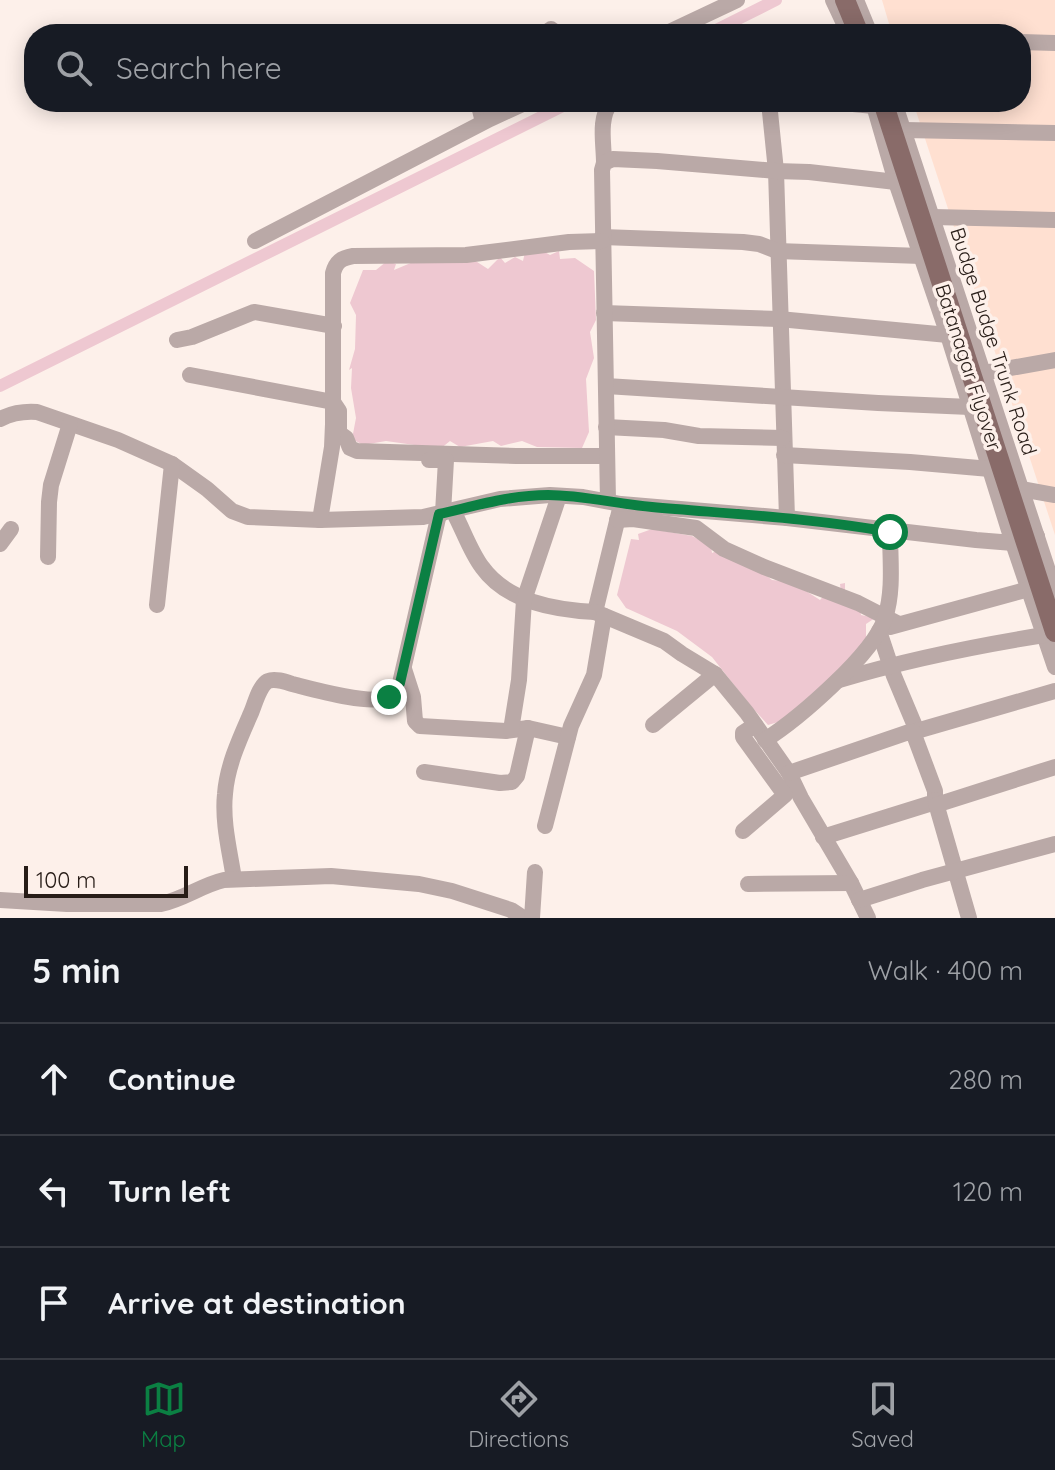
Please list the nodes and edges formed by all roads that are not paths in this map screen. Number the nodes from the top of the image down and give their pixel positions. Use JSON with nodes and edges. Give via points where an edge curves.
{"nodes":[{"id":1,"x":737,"y":0,"type":"edge"},
{"id":2,"x":833,"y":0,"type":"edge"},
{"id":3,"x":845,"y":0,"type":"edge"},
{"id":4,"x":856,"y":0,"type":"edge"},
{"id":5,"x":686,"y":24,"type":"edge"},
{"id":6,"x":844,"y":24,"type":"edge"},
{"id":7,"x":855,"y":24,"type":"edge"},
{"id":8,"x":866,"y":24,"type":"edge"},
{"id":9,"x":1031,"y":42,"type":"edge"},
{"id":10,"x":1055,"y":43,"type":"edge"},
{"id":11,"x":480,"y":112,"type":"edge"},
{"id":12,"x":505,"y":112,"type":"edge"},
{"id":13,"x":605,"y":112,"type":"edge"},
{"id":14,"x":770,"y":112,"type":"edge"},
{"id":15,"x":879,"y":112,"type":"edge"},
{"id":16,"x":880,"y":112,"type":"edge"},
{"id":17,"x":898,"y":112,"type":"edge"},
{"id":18,"x":483,"y":122,"type":"junction"},
{"id":19,"x":904,"y":130,"type":"junction"},
{"id":20,"x":1055,"y":133,"type":"edge"},
{"id":21,"x":604,"y":163,"type":"junction"},
{"id":22,"x":776,"y":171,"type":"junction"},
{"id":23,"x":896,"y":182,"type":"junction"},
{"id":24,"x":933,"y":217,"type":"junction"},
{"id":25,"x":1055,"y":220,"type":"edge"},
{"id":26,"x":602,"y":239,"type":"junction"},
{"id":27,"x":255,"y":241,"type":"dead end"},
{"id":28,"x":777,"y":251,"type":"junction"},
{"id":29,"x":921,"y":256,"type":"junction"},
{"id":30,"x":604,"y":313,"type":"junction"},
{"id":31,"x":779,"y":319,"type":"junction"},
{"id":32,"x":334,"y":326,"type":"junction"},
{"id":33,"x":948,"y":335,"type":"junction"},
{"id":34,"x":177,"y":340,"type":"dead end"},
{"id":35,"x":1055,"y":360,"type":"edge"},
{"id":36,"x":983,"y":373,"type":"junction"},
{"id":37,"x":190,"y":375,"type":"dead end"},
{"id":38,"x":606,"y":386,"type":"junction"},
{"id":39,"x":783,"y":397,"type":"junction"},
{"id":40,"x":333,"y":402,"type":"junction"},
{"id":41,"x":970,"y":407,"type":"junction"},
{"id":42,"x":0,"y":419,"type":"edge"},
{"id":43,"x":70,"y":424,"type":"junction"},
{"id":44,"x":606,"y":427,"type":"junction"},
{"id":45,"x":783,"y":446,"type":"junction"},
{"id":46,"x":607,"y":456,"type":"junction"},
{"id":47,"x":329,"y":461,"type":"junction"},
{"id":48,"x":172,"y":464,"type":"junction"},
{"id":49,"x":990,"y":469,"type":"junction"},
{"id":50,"x":1021,"y":489,"type":"junction"},
{"id":51,"x":1055,"y":495,"type":"edge"},
{"id":52,"x":559,"y":496,"type":"junction"},
{"id":53,"x":999,"y":497,"type":"junction"},
{"id":54,"x":616,"y":508,"type":"junction"},
{"id":55,"x":445,"y":513,"type":"junction"},
{"id":56,"x":787,"y":518,"type":"junction"},
{"id":57,"x":320,"y":520,"type":"junction"},
{"id":58,"x":11,"y":529,"type":"dead end"},
{"id":59,"x":726,"y":531,"type":"junction"},
{"id":60,"x":890,"y":532,"type":"junction"},
{"id":61,"x":1025,"y":539,"type":"junction"},
{"id":62,"x":0,"y":544,"type":"edge"},
{"id":63,"x":48,"y":557,"type":"dead end"},
{"id":64,"x":1029,"y":589,"type":"junction"},
{"id":65,"x":1055,"y":592,"type":"edge"},
{"id":66,"x":524,"y":600,"type":"junction"},
{"id":67,"x":157,"y":605,"type":"dead end"},
{"id":68,"x":600,"y":614,"type":"junction"},
{"id":69,"x":886,"y":625,"type":"junction"},
{"id":70,"x":1050,"y":633,"type":"edge"},
{"id":71,"x":890,"y":665,"type":"junction"},
{"id":72,"x":1055,"y":667,"type":"edge"},
{"id":73,"x":403,"y":668,"type":"junction"},
{"id":74,"x":715,"y":674,"type":"junction"},
{"id":75,"x":835,"y":681,"type":"junction"},
{"id":76,"x":1055,"y":691,"type":"edge"},
{"id":77,"x":653,"y":725,"type":"dead end"},
{"id":78,"x":755,"y":725,"type":"junction"},
{"id":79,"x":519,"y":729,"type":"junction"},
{"id":80,"x":915,"y":732,"type":"junction"},
{"id":81,"x":568,"y":737,"type":"junction"},
{"id":82,"x":765,"y":740,"type":"junction"},
{"id":83,"x":1055,"y":767,"type":"edge"},
{"id":84,"x":424,"y":772,"type":"dead end"},
{"id":85,"x":790,"y":785,"type":"junction"},
{"id":86,"x":935,"y":802,"type":"junction"},
{"id":87,"x":545,"y":826,"type":"dead end"},
{"id":88,"x":743,"y":831,"type":"dead end"},
{"id":89,"x":823,"y":837,"type":"junction"},
{"id":90,"x":1055,"y":844,"type":"edge"},
{"id":91,"x":955,"y":871,"type":"junction"},
{"id":92,"x":535,"y":872,"type":"dead end"},
{"id":93,"x":234,"y":879,"type":"junction"},
{"id":94,"x":851,"y":883,"type":"junction"},
{"id":95,"x":748,"y":884,"type":"dead end"},
{"id":96,"x":0,"y":900,"type":"edge"},
{"id":97,"x":859,"y":900,"type":"junction"},
{"id":98,"x":123,"y":911,"type":"edge"},
{"id":99,"x":523,"y":918,"type":"edge"},
{"id":100,"x":532,"y":918,"type":"edge"},
{"id":101,"x":868,"y":918,"type":"edge"},
{"id":102,"x":969,"y":918,"type":"edge"}],
"edges":[{"from":1,"to":5,"type":"street"},
{"from":2,"to":6,"type":"street"},
{"from":3,"to":7,"type":"main road"},
{"from":4,"to":8,"type":"street"},
{"from":9,"to":10,"type":"street"},
{"from":11,"to":18,"type":"street"},
{"from":12,"to":18,"type":"street"},
{"from":13,"to":21,"type":"street"},
{"from":14,"to":22,"type":"street"},
{"from":15,"to":23,"type":"street","name":"Budge Budge Trunk Road"},
{"from":16,"to":61,"type":"main road","name":"Batanagar Flyover"},
{"from":17,"to":19,"type":"street","name":"Budge Budge Trunk Road"},
{"from":18,"to":27,"type":"street"},
{"from":19,"to":20,"type":"street"},
{"from":19,"to":24,"type":"street","name":"Budge Budge Trunk Road"},
{"from":21,"to":22,"type":"street","via":[[613,159]]},
{"from":21,"to":26,"type":"street"},
{"from":22,"to":23,"type":"street"},
{"from":22,"to":28,"type":"street"},
{"from":23,"to":29,"type":"street","name":"Budge Budge Trunk Road"},
{"from":24,"to":25,"type":"street"},
{"from":24,"to":36,"type":"street","name":"Budge Budge Trunk Road"},
{"from":26,"to":28,"type":"street","via":[[743,242]]},
{"from":26,"to":30,"type":"street"},
{"from":26,"to":32,"type":"street","via":[[466,255],[342,258],[333,273]]},
{"from":28,"to":29,"type":"street"},
{"from":28,"to":31,"type":"street"},
{"from":29,"to":33,"type":"street","name":"Budge Budge Trunk Road"},
{"from":30,"to":31,"type":"street"},
{"from":30,"to":38,"type":"street"},
{"from":31,"to":33,"type":"street"},
{"from":31,"to":39,"type":"street"},
{"from":32,"to":34,"type":"street","via":[[254,312]]},
{"from":32,"to":40,"type":"street"},
{"from":33,"to":41,"type":"street","name":"Budge Budge Trunk Road"},
{"from":35,"to":36,"type":"street"},
{"from":36,"to":50,"type":"street","name":"Budge Budge Trunk Road"},
{"from":37,"to":40,"type":"street"},
{"from":38,"to":39,"type":"street"},
{"from":38,"to":44,"type":"street"},
{"from":39,"to":41,"type":"street"},
{"from":39,"to":45,"type":"street"},
{"from":40,"to":46,"type":"street","via":[[339,411],[339,433],[357,451]]},
{"from":40,"to":47,"type":"street"},
{"from":41,"to":49,"type":"street","name":"Budge Budge Trunk Road"},
{"from":42,"to":43,"type":"street","via":[[26,411]]},
{"from":43,"to":48,"type":"street"},
{"from":43,"to":63,"type":"street","via":[[51,485]]},
{"from":44,"to":45,"type":"street"},
{"from":44,"to":46,"type":"street"},
{"from":45,"to":49,"type":"street"},
{"from":45,"to":56,"type":"street"},
{"from":46,"to":54,"type":"street"},
{"from":47,"to":55,"type":"street","via":[[446,460]]},
{"from":47,"to":57,"type":"street"},
{"from":48,"to":57,"type":"street","via":[[232,511],[248,517]]},
{"from":48,"to":67,"type":"street"},
{"from":49,"to":53,"type":"street","name":"Budge Budge Trunk Road"},
{"from":50,"to":51,"type":"street"},
{"from":50,"to":53,"type":"street"},
{"from":50,"to":61,"type":"street","name":"Budge Budge Trunk Road"},
{"from":52,"to":54,"type":"street"},
{"from":52,"to":55,"type":"street","via":[[500,499]]},
{"from":52,"to":66,"type":"street"},
{"from":53,"to":61,"type":"street","name":"Budge Budge Trunk Road"},
{"from":54,"to":59,"type":"street"},
{"from":54,"to":59,"type":"street","via":[[633,519]]},
{"from":54,"to":68,"type":"street"},
{"from":55,"to":57,"type":"street"},
{"from":55,"to":66,"type":"street","via":[[487,574]]},
{"from":55,"to":73,"type":"street"},
{"from":56,"to":59,"type":"street"},
{"from":56,"to":60,"type":"street"},
{"from":58,"to":62,"type":"street"},
{"from":59,"to":69,"type":"street","via":[[764,567],[858,603]]},
{"from":60,"to":61,"type":"street"},
{"from":60,"to":69,"type":"street"},
{"from":61,"to":64,"type":"street","name":"Budge Budge Trunk Road"},
{"from":61,"to":65,"type":"street","name":"Budge Budge Trunk Road"},
{"from":61,"to":70,"type":"main road","name":"Batanagar Flyover"},
{"from":64,"to":69,"type":"street"},
{"from":64,"to":70,"type":"street","name":"Budge Budge Trunk Road"},
{"from":66,"to":68,"type":"street"},
{"from":66,"to":79,"type":"street"},
{"from":68,"to":74,"type":"street","via":[[664,641]]},
{"from":68,"to":81,"type":"street","via":[[594,675]]},
{"from":69,"to":71,"type":"street"},
{"from":69,"to":75,"type":"street"},
{"from":70,"to":71,"type":"street"},
{"from":70,"to":72,"type":"street","name":"Budge Budge Trunk Road"},
{"from":71,"to":75,"type":"street"},
{"from":71,"to":80,"type":"street"},
{"from":73,"to":79,"type":"street","via":[[417,724]]},
{"from":73,"to":93,"type":"street","via":[[395,692],[374,700],[274,680],[265,683],[225,792]]},
{"from":74,"to":77,"type":"street"},
{"from":74,"to":78,"type":"street"},
{"from":75,"to":82,"type":"street"},
{"from":76,"to":80,"type":"street"},
{"from":78,"to":82,"type":"street"},
{"from":78,"to":85,"type":"street","via":[[743,737]]},
{"from":79,"to":81,"type":"street"},
{"from":79,"to":84,"type":"street","via":[[517,776],[512,782]]},
{"from":80,"to":85,"type":"street"},
{"from":80,"to":86,"type":"street"},
{"from":81,"to":87,"type":"street"},
{"from":82,"to":85,"type":"street"},
{"from":83,"to":86,"type":"street"},
{"from":85,"to":88,"type":"street"},
{"from":85,"to":89,"type":"street"},
{"from":86,"to":89,"type":"street"},
{"from":86,"to":91,"type":"street"},
{"from":89,"to":94,"type":"street"},
{"from":90,"to":91,"type":"street"},
{"from":91,"to":97,"type":"street"},
{"from":91,"to":102,"type":"street"},
{"from":92,"to":100,"type":"street"},
{"from":93,"to":98,"type":"street","via":[[212,882],[173,901]]},
{"from":93,"to":99,"type":"street","via":[[331,876],[419,884]]},
{"from":94,"to":95,"type":"street"},
{"from":94,"to":97,"type":"street"},
{"from":96,"to":98,"type":"street"},
{"from":97,"to":101,"type":"street"}]}
